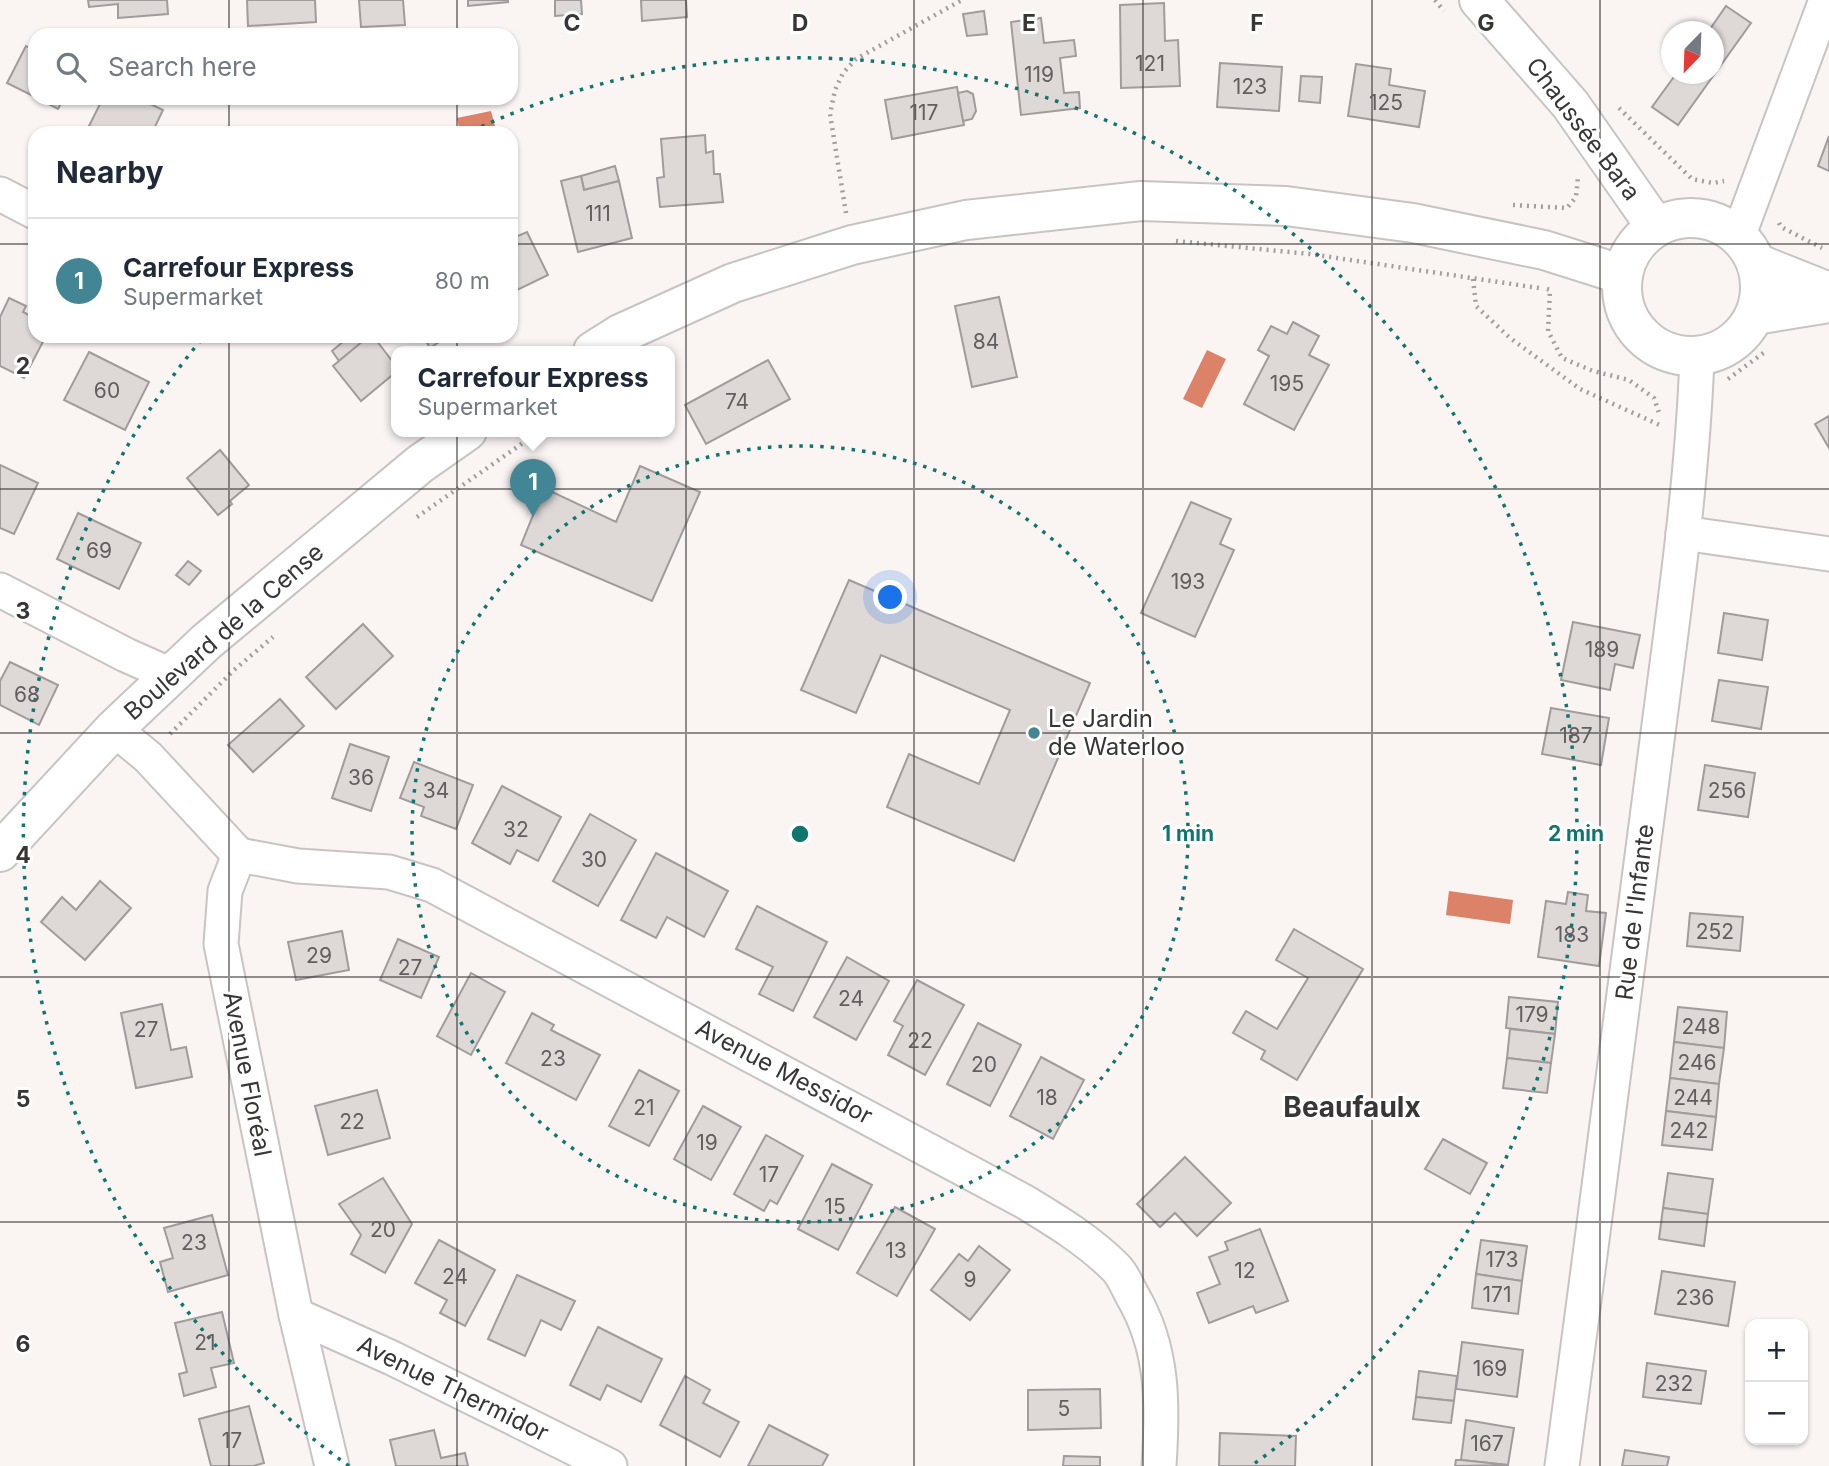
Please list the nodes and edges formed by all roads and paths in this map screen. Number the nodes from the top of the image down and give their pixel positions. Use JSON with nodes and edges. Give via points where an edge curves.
{"nodes":[{"id":1,"x":962,"y":0,"type":"edge"},
{"id":2,"x":1479,"y":0,"type":"edge"},
{"id":3,"x":1826,"y":0,"type":"edge"},
{"id":4,"x":1609,"y":99,"type":"dead end"},
{"id":5,"x":1578,"y":170,"type":"dead end"},
{"id":6,"x":0,"y":194,"type":"edge"},
{"id":7,"x":1754,"y":195,"type":"junction"},
{"id":8,"x":1508,"y":204,"type":"dead end"},
{"id":9,"x":28,"y":208,"type":"edge"},
{"id":10,"x":1656,"y":228,"type":"junction"},
{"id":11,"x":1170,"y":240,"type":"dead end"},
{"id":12,"x":852,"y":245,"type":"junction"},
{"id":13,"x":1747,"y":250,"type":"junction"},
{"id":14,"x":1829,"y":252,"type":"edge"},
{"id":15,"x":1623,"y":275,"type":"junction"},
{"id":16,"x":1473,"y":279,"type":"junction"},
{"id":17,"x":1829,"y":292,"type":"edge"},
{"id":18,"x":1829,"y":303,"type":"edge"},
{"id":19,"x":1764,"y":331,"type":"junction"},
{"id":20,"x":601,"y":346,"type":"edge"},
{"id":21,"x":1697,"y":357,"type":"junction"},
{"id":22,"x":1727,"y":380,"type":"dead end"},
{"id":23,"x":1678,"y":429,"type":"junction"},
{"id":24,"x":458,"y":437,"type":"edge"},
{"id":25,"x":531,"y":437,"type":"edge"},
{"id":26,"x":410,"y":521,"type":"dead end"},
{"id":27,"x":1682,"y":533,"type":"junction"},
{"id":28,"x":1829,"y":554,"type":"edge"},
{"id":29,"x":0,"y":590,"type":"edge"},
{"id":30,"x":275,"y":635,"type":"dead end"},
{"id":31,"x":172,"y":675,"type":"junction"},
{"id":32,"x":114,"y":729,"type":"junction"},
{"id":33,"x":148,"y":757,"type":"junction"},
{"id":34,"x":0,"y":852,"type":"edge"},
{"id":35,"x":239,"y":855,"type":"junction"},
{"id":36,"x":296,"y":1315,"type":"junction"},
{"id":37,"x":332,"y":1466,"type":"edge"},
{"id":38,"x":610,"y":1466,"type":"edge"},
{"id":39,"x":1159,"y":1466,"type":"edge"},
{"id":40,"x":1562,"y":1466,"type":"edge"}],
"edges":[{"from":1,"to":12,"type":"path","via":[[856,59],[835,90],[830,114]]},
{"from":2,"to":10,"type":"main road","name":"Chaussée Bara","via":[[1570,104]]},
{"from":3,"to":7,"type":"street"},
{"from":4,"to":7,"type":"path","via":[[1692,179],[1713,183],[1738,178]]},
{"from":5,"to":8,"type":"path","via":[[1576,197],[1567,208]]},
{"from":6,"to":9,"type":"street"},
{"from":7,"to":13,"type":"street"},
{"from":7,"to":14,"type":"path","via":[[1781,227]]},
{"from":10,"to":13,"type":"main road","via":[[1677,220],[1699,219],[1720,225]]},
{"from":10,"to":15,"type":"main road","via":[[1629,256]]},
{"from":11,"to":16,"type":"path","via":[[1310,254]]},
{"from":12,"to":15,"type":"main road","via":[[966,220],[1141,201],[1286,206],[1413,223],[1544,250]]},
{"from":12,"to":20,"type":"main road","via":[[733,283]]},
{"from":13,"to":17,"type":"main road"},
{"from":13,"to":19,"type":"main road","via":[[1761,289]]},
{"from":15,"to":21,"type":"main road","via":[[1623,300],[1632,324],[1649,343],[1672,354]]},
{"from":16,"to":23,"type":"path","via":[[1476,306],[1510,338],[1580,389]]},
{"from":16,"to":23,"type":"path","via":[[1550,290],[1548,331],[1562,358],[1629,380],[1654,398]]},
{"from":18,"to":19,"type":"main road"},
{"from":19,"to":21,"type":"main road"},
{"from":19,"to":22,"type":"path"},
{"from":21,"to":23,"type":"street","name":"Rue de l'Infante"},
{"from":23,"to":27,"type":"street","name":"Rue de l'Infante"},
{"from":24,"to":31,"type":"main road","name":"Boulevard de la Cense","via":[[205,642]]},
{"from":25,"to":26,"type":"path"},
{"from":27,"to":28,"type":"street"},
{"from":27,"to":40,"type":"street","name":"Rue de l'Infante"},
{"from":29,"to":31,"type":"street"},
{"from":30,"to":33,"type":"path"},
{"from":31,"to":32,"type":"main road","name":"Boulevard de la Cense"},
{"from":32,"to":33,"type":"street"},
{"from":32,"to":34,"type":"main road","name":"Boulevard de la Cense"},
{"from":33,"to":35,"type":"street"},
{"from":35,"to":36,"type":"street","name":"Avenue Floréal","via":[[225,891],[221,944]]},
{"from":35,"to":39,"type":"street","name":"Avenue Messidor","via":[[298,866],[389,872],[432,885],[1076,1233],[1118,1270],[1144,1315],[1158,1362],[1163,1414]]},
{"from":36,"to":37,"type":"street","name":"Avenue Floréal"},
{"from":36,"to":38,"type":"street","name":"Avenue Thermidor"}]}
